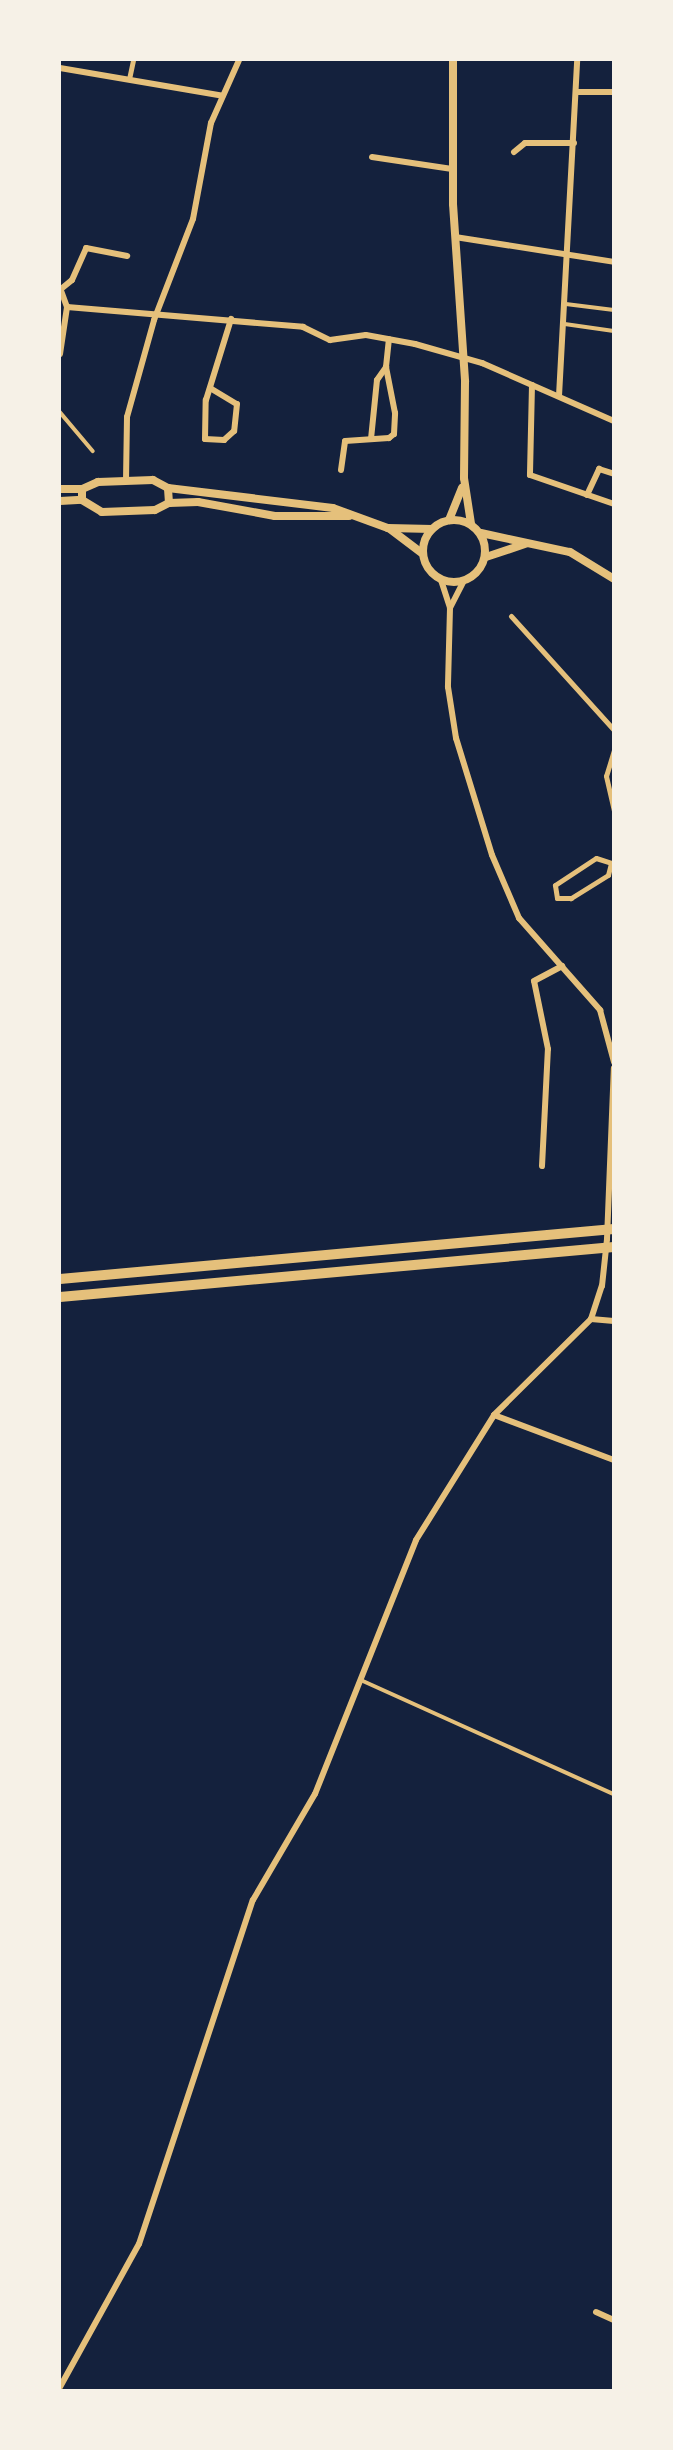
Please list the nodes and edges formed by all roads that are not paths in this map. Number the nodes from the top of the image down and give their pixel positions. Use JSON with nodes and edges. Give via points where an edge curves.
{"nodes":[{"id":1,"x":132,"y":60,"type":"edge"},
{"id":2,"x":239,"y":60,"type":"edge"},
{"id":3,"x":453,"y":60,"type":"edge"},
{"id":4,"x":577,"y":60,"type":"edge"},
{"id":5,"x":60,"y":68,"type":"edge"},
{"id":6,"x":129,"y":79,"type":"junction"},
{"id":7,"x":576,"y":92,"type":"junction"},
{"id":8,"x":614,"y":92,"type":"edge"},
{"id":9,"x":223,"y":96,"type":"junction"},
{"id":10,"x":574,"y":143,"type":"junction"},
{"id":11,"x":514,"y":152,"type":"dead end"},
{"id":12,"x":372,"y":157,"type":"dead end"},
{"id":13,"x":452,"y":169,"type":"junction"},
{"id":14,"x":455,"y":236,"type":"junction"},
{"id":15,"x":569,"y":254,"type":"junction"},
{"id":16,"x":127,"y":256,"type":"dead end"},
{"id":17,"x":614,"y":261,"type":"edge"},
{"id":18,"x":60,"y":288,"type":"edge"},
{"id":19,"x":566,"y":304,"type":"junction"},
{"id":20,"x":66,"y":307,"type":"junction"},
{"id":21,"x":614,"y":310,"type":"edge"},
{"id":22,"x":157,"y":313,"type":"junction"},
{"id":23,"x":231,"y":319,"type":"junction"},
{"id":24,"x":565,"y":324,"type":"junction"},
{"id":25,"x":614,"y":331,"type":"edge"},
{"id":26,"x":389,"y":339,"type":"junction"},
{"id":27,"x":60,"y":354,"type":"edge"},
{"id":28,"x":464,"y":356,"type":"junction"},
{"id":29,"x":386,"y":367,"type":"junction"},
{"id":30,"x":532,"y":385,"type":"junction"},
{"id":31,"x":210,"y":388,"type":"junction"},
{"id":32,"x":559,"y":396,"type":"junction"},
{"id":33,"x":60,"y":412,"type":"edge"},
{"id":34,"x":614,"y":421,"type":"edge"},
{"id":35,"x":371,"y":439,"type":"junction"},
{"id":36,"x":93,"y":451,"type":"dead end"},
{"id":37,"x":341,"y":470,"type":"dead end"},
{"id":38,"x":614,"y":474,"type":"edge"},
{"id":39,"x":464,"y":478,"type":"junction"},
{"id":40,"x":126,"y":481,"type":"junction"},
{"id":41,"x":168,"y":488,"type":"junction"},
{"id":42,"x":60,"y":489,"type":"edge"},
{"id":43,"x":82,"y":489,"type":"junction"},
{"id":44,"x":587,"y":495,"type":"junction"},
{"id":45,"x":82,"y":500,"type":"junction"},
{"id":46,"x":60,"y":501,"type":"edge"},
{"id":47,"x":169,"y":503,"type":"junction"},
{"id":48,"x":614,"y":504,"type":"edge"},
{"id":49,"x":352,"y":516,"type":"junction"},
{"id":50,"x":449,"y":520,"type":"junction"},
{"id":51,"x":471,"y":524,"type":"junction"},
{"id":52,"x":387,"y":528,"type":"junction"},
{"id":53,"x":432,"y":529,"type":"junction"},
{"id":54,"x":481,"y":533,"type":"junction"},
{"id":55,"x":532,"y":543,"type":"junction"},
{"id":56,"x":423,"y":554,"type":"junction"},
{"id":57,"x":485,"y":557,"type":"junction"},
{"id":58,"x":614,"y":579,"type":"edge"},
{"id":59,"x":441,"y":580,"type":"junction"},
{"id":60,"x":463,"y":582,"type":"junction"},
{"id":61,"x":450,"y":608,"type":"junction"},
{"id":62,"x":511,"y":616,"type":"dead end"},
{"id":63,"x":614,"y":730,"type":"edge"},
{"id":64,"x":614,"y":750,"type":"edge"},
{"id":65,"x":614,"y":811,"type":"edge"},
{"id":66,"x":612,"y":863,"type":"edge"},
{"id":67,"x":562,"y":966,"type":"junction"},
{"id":68,"x":614,"y":1062,"type":"edge"},
{"id":69,"x":614,"y":1068,"type":"edge"},
{"id":70,"x":542,"y":1166,"type":"dead end"},
{"id":71,"x":614,"y":1229,"type":"edge"},
{"id":72,"x":614,"y":1247,"type":"edge"},
{"id":73,"x":60,"y":1279,"type":"edge"},
{"id":74,"x":60,"y":1297,"type":"edge"},
{"id":75,"x":591,"y":1319,"type":"junction"},
{"id":76,"x":614,"y":1321,"type":"edge"},
{"id":77,"x":494,"y":1415,"type":"junction"},
{"id":78,"x":614,"y":1460,"type":"edge"},
{"id":79,"x":359,"y":1679,"type":"junction"},
{"id":80,"x":614,"y":1794,"type":"edge"},
{"id":81,"x":596,"y":2312,"type":"dead end"},
{"id":82,"x":614,"y":2320,"type":"edge"},
{"id":83,"x":60,"y":2387,"type":"edge"}],
"edges":[{"from":1,"to":6,"type":"street"},
{"from":2,"to":9,"type":"street"},
{"from":3,"to":13,"type":"street"},
{"from":4,"to":7,"type":"street"},
{"from":5,"to":6,"type":"street"},
{"from":6,"to":9,"type":"street"},
{"from":7,"to":8,"type":"street"},
{"from":7,"to":10,"type":"street"},
{"from":9,"to":22,"type":"street","via":[[211,123],[193,219]]},
{"from":10,"to":11,"type":"street","via":[[525,143]]},
{"from":10,"to":15,"type":"street"},
{"from":12,"to":13,"type":"street"},
{"from":13,"to":14,"type":"street"},
{"from":14,"to":15,"type":"street"},
{"from":14,"to":28,"type":"street"},
{"from":15,"to":17,"type":"street"},
{"from":15,"to":19,"type":"street"},
{"from":16,"to":18,"type":"street","via":[[86,248],[72,280]]},
{"from":18,"to":20,"type":"street"},
{"from":19,"to":21,"type":"lane"},
{"from":19,"to":24,"type":"street"},
{"from":20,"to":22,"type":"street"},
{"from":20,"to":27,"type":"street"},
{"from":22,"to":23,"type":"street"},
{"from":22,"to":40,"type":"street","via":[[128,417]]},
{"from":23,"to":26,"type":"street","via":[[303,327],[330,340],[366,335]]},
{"from":23,"to":31,"type":"street"},
{"from":24,"to":25,"type":"lane"},
{"from":24,"to":32,"type":"street"},
{"from":26,"to":28,"type":"street"},
{"from":26,"to":29,"type":"street"},
{"from":28,"to":30,"type":"street"},
{"from":28,"to":39,"type":"street"},
{"from":29,"to":35,"type":"street","via":[[377,380]]},
{"from":29,"to":35,"type":"street","via":[[394,434]]},
{"from":30,"to":32,"type":"street"},
{"from":30,"to":44,"type":"street","via":[[530,475]]},
{"from":31,"to":31,"type":"street","via":[[205,439],[224,440],[234,430],[237,404]]},
{"from":32,"to":34,"type":"street"},
{"from":33,"to":36,"type":"lane"},
{"from":35,"to":37,"type":"street","via":[[345,441]]},
{"from":38,"to":44,"type":"street","via":[[599,469]]},
{"from":39,"to":50,"type":"street"},
{"from":39,"to":51,"type":"street"},
{"from":40,"to":41,"type":"street","via":[[153,480]]},
{"from":40,"to":43,"type":"street","via":[[98,482]]},
{"from":41,"to":47,"type":"street"},
{"from":41,"to":49,"type":"street","via":[[333,508]]},
{"from":42,"to":43,"type":"street"},
{"from":43,"to":45,"type":"street"},
{"from":44,"to":48,"type":"street"},
{"from":45,"to":46,"type":"street"},
{"from":45,"to":47,"type":"street","via":[[102,512],[155,510]]},
{"from":47,"to":49,"type":"street","via":[[198,502],[275,516]]},
{"from":49,"to":52,"type":"street"},
{"from":50,"to":51,"type":"street"},
{"from":50,"to":53,"type":"street"},
{"from":51,"to":54,"type":"street"},
{"from":52,"to":53,"type":"street"},
{"from":52,"to":56,"type":"street"},
{"from":53,"to":56,"type":"street"},
{"from":54,"to":55,"type":"street"},
{"from":54,"to":57,"type":"street"},
{"from":55,"to":57,"type":"street"},
{"from":55,"to":58,"type":"street","via":[[570,551]]},
{"from":56,"to":59,"type":"street","via":[[428,569]]},
{"from":57,"to":60,"type":"street","via":[[475,575]]},
{"from":59,"to":60,"type":"street"},
{"from":59,"to":61,"type":"street"},
{"from":60,"to":61,"type":"street"},
{"from":61,"to":67,"type":"street","via":[[448,687],[463,767],[519,918]]},
{"from":62,"to":63,"type":"street"},
{"from":64,"to":65,"type":"street","via":[[606,776]]},
{"from":66,"to":66,"type":"street","via":[[596,858],[555,884],[553,891],[564,902],[608,876]]},
{"from":67,"to":68,"type":"street","via":[[600,1010]]},
{"from":67,"to":70,"type":"street","via":[[534,981],[548,1049]]},
{"from":69,"to":75,"type":"street","via":[[602,1286]]},
{"from":71,"to":73,"type":"highway"},
{"from":72,"to":74,"type":"highway"},
{"from":75,"to":76,"type":"street"},
{"from":75,"to":77,"type":"street"},
{"from":77,"to":78,"type":"street"},
{"from":77,"to":79,"type":"street","via":[[416,1540]]},
{"from":79,"to":80,"type":"lane"},
{"from":79,"to":83,"type":"street","via":[[315,1794],[253,1900],[139,2244]]},
{"from":81,"to":82,"type":"street"}]}
